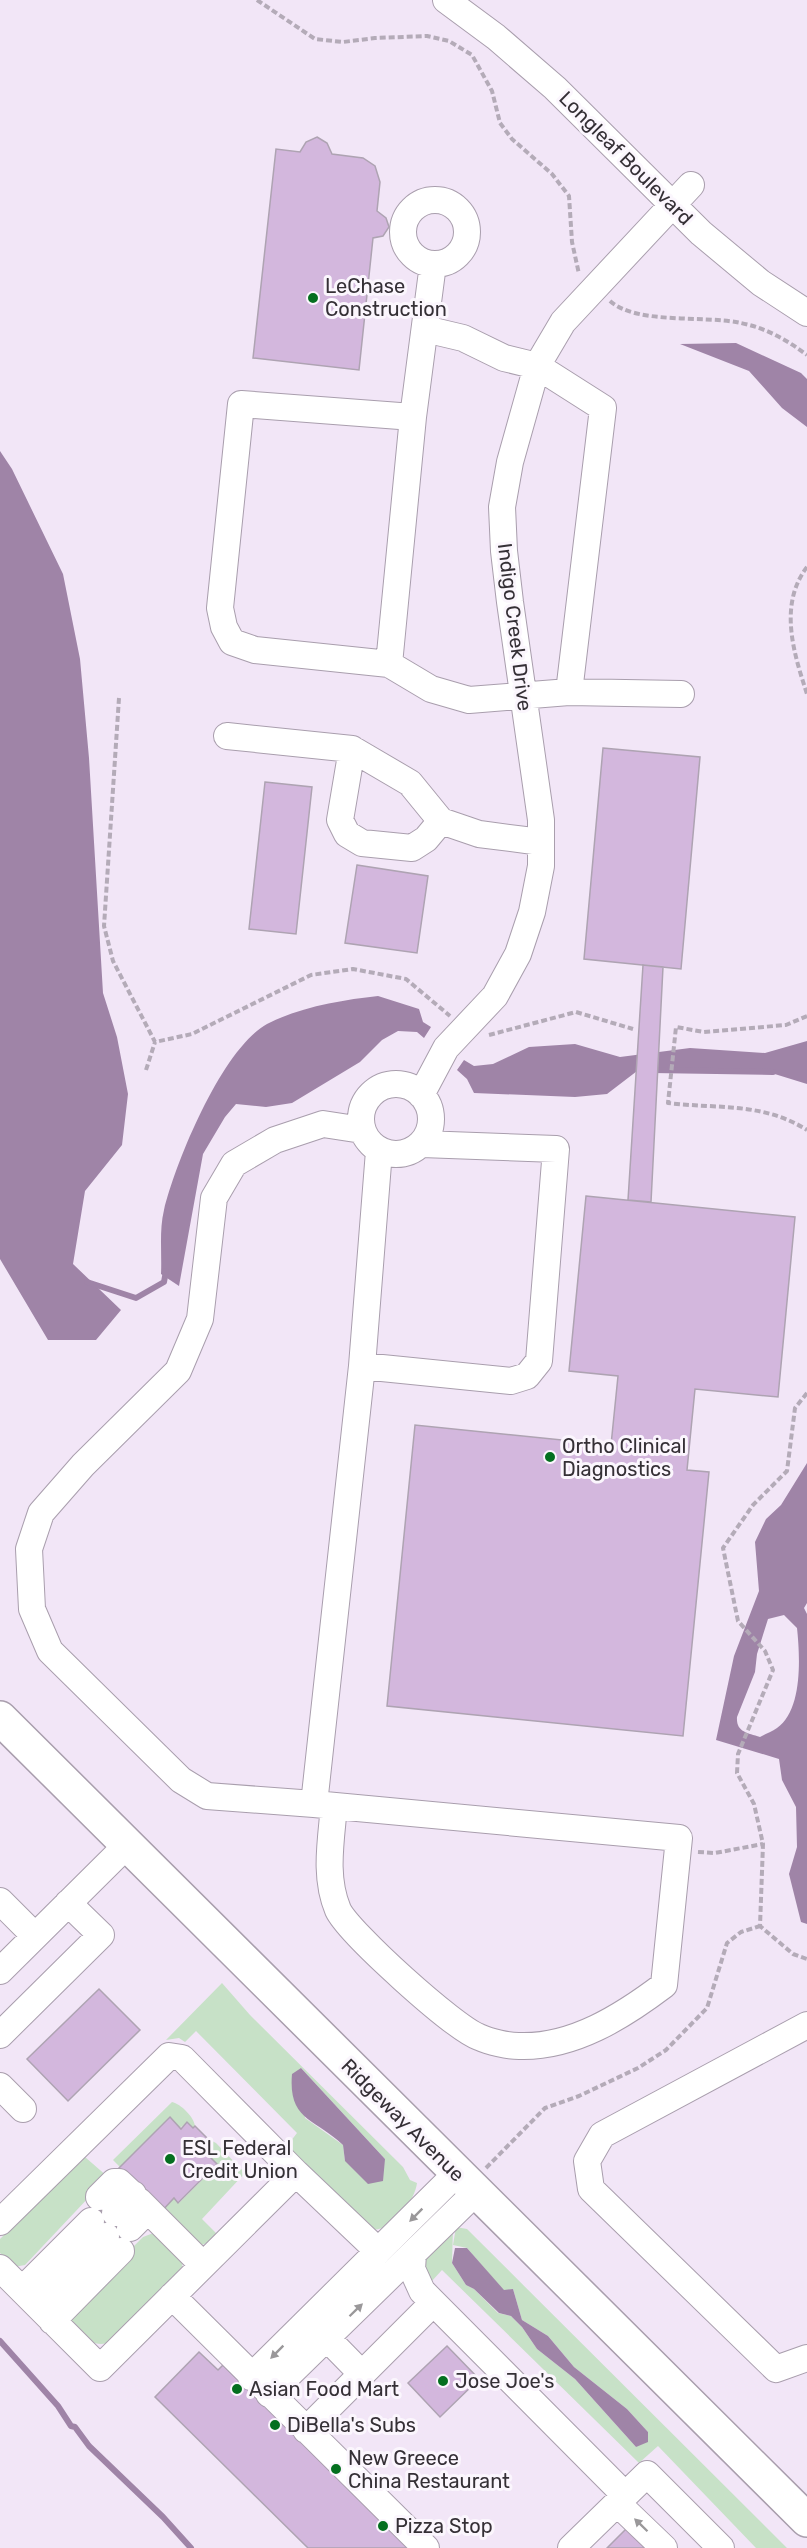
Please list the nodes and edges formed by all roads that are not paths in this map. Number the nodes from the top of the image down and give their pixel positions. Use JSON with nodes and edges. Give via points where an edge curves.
{"nodes":[{"id":1,"x":446,"y":0,"type":"edge"},
{"id":2,"x":691,"y":185,"type":"dead end"},
{"id":3,"x":672,"y":206,"type":"junction"},
{"id":4,"x":433,"y":264,"type":"dead end"},
{"id":5,"x":807,"y":313,"type":"edge"},
{"id":6,"x":425,"y":329,"type":"junction"},
{"id":7,"x":537,"y":366,"type":"junction"},
{"id":8,"x":413,"y":417,"type":"junction"},
{"id":9,"x":389,"y":664,"type":"junction"},
{"id":10,"x":569,"y":692,"type":"junction"},
{"id":11,"x":681,"y":694,"type":"dead end"},
{"id":12,"x":524,"y":697,"type":"junction"},
{"id":13,"x":227,"y":736,"type":"dead end"},
{"id":14,"x":352,"y":749,"type":"junction"},
{"id":15,"x":441,"y":821,"type":"junction"},
{"id":16,"x":541,"y":842,"type":"junction"},
{"id":17,"x":421,"y":1095,"type":"junction"},
{"id":18,"x":362,"y":1130,"type":"junction"},
{"id":19,"x":422,"y":1144,"type":"junction"},
{"id":20,"x":379,"y":1150,"type":"junction"},
{"id":21,"x":362,"y":1366,"type":"junction"},
{"id":22,"x":0,"y":1718,"type":"edge"},
{"id":23,"x":324,"y":1805,"type":"junction"},
{"id":24,"x":127,"y":1845,"type":"junction"},
{"id":25,"x":0,"y":1901,"type":"edge"},
{"id":26,"x":69,"y":1903,"type":"junction"},
{"id":27,"x":35,"y":1936,"type":"junction"},
{"id":28,"x":0,"y":1971,"type":"edge"},
{"id":29,"x":807,"y":2025,"type":"edge"},
{"id":30,"x":0,"y":2036,"type":"edge"},
{"id":31,"x":0,"y":2086,"type":"edge"},
{"id":32,"x":23,"y":2109,"type":"dead end"},
{"id":33,"x":296,"y":2173,"type":"junction"},
{"id":34,"x":467,"y":2184,"type":"junction"},
{"id":35,"x":121,"y":2216,"type":"junction"},
{"id":36,"x":0,"y":2222,"type":"edge"},
{"id":37,"x":378,"y":2252,"type":"junction"},
{"id":38,"x":413,"y":2254,"type":"junction"},
{"id":39,"x":203,"y":2265,"type":"junction"},
{"id":40,"x":172,"y":2296,"type":"junction"},
{"id":41,"x":29,"y":2297,"type":"edge"},
{"id":42,"x":433,"y":2303,"type":"junction"},
{"id":43,"x":318,"y":2329,"type":"junction"},
{"id":44,"x":807,"y":2358,"type":"edge"},
{"id":45,"x":362,"y":2374,"type":"junction"},
{"id":46,"x":260,"y":2386,"type":"junction"},
{"id":47,"x":306,"y":2430,"type":"junction"},
{"id":48,"x":621,"y":2499,"type":"junction"},
{"id":49,"x":806,"y":2526,"type":"edge"},
{"id":50,"x":580,"y":2545,"type":"edge"},
{"id":51,"x":426,"y":2548,"type":"edge"},
{"id":52,"x":664,"y":2548,"type":"edge"},
{"id":53,"x":721,"y":2548,"type":"edge"}],
"edges":[{"from":1,"to":3,"type":"street","name":"Longleaf Boulevard","via":[[543,76]]},
{"from":2,"to":3,"type":"street","name":"Indigo Creek Drive"},
{"from":3,"to":5,"type":"street","name":"Longleaf Boulevard","via":[[761,283]]},
{"from":3,"to":7,"type":"street","name":"Indigo Creek Drive","via":[[563,322]]},
{"from":4,"to":6,"type":"street"},
{"from":6,"to":7,"type":"street","via":[[463,338],[504,358]]},
{"from":6,"to":8,"type":"street"},
{"from":7,"to":10,"type":"street","via":[[603,408]]},
{"from":7,"to":12,"type":"street","name":"Indigo Creek Drive","via":[[510,462],[502,507],[504,551]]},
{"from":8,"to":9,"type":"street"},
{"from":8,"to":9,"type":"street","via":[[242,404],[220,608],[232,642],[255,650]]},
{"from":9,"to":12,"type":"street","via":[[430,689],[469,700]]},
{"from":10,"to":11,"type":"street"},
{"from":10,"to":12,"type":"street"},
{"from":12,"to":16,"type":"street","name":"Indigo Creek Drive"},
{"from":13,"to":14,"type":"street"},
{"from":14,"to":15,"type":"street","via":[[410,783]]},
{"from":14,"to":15,"type":"street","via":[[340,820],[347,834],[362,843],[412,848]]},
{"from":15,"to":16,"type":"street","via":[[479,834]]},
{"from":16,"to":17,"type":"street","name":"Indigo Creek Drive","via":[[541,867],[532,912],[518,954],[495,996],[446,1048]]},
{"from":17,"to":18,"type":"street","via":[[399,1084],[376,1090],[363,1106]]},
{"from":17,"to":19,"type":"street","via":[[430,1109],[431,1121]]},
{"from":18,"to":20,"type":"street","via":[[369,1143]]},
{"from":18,"to":23,"type":"street","via":[[323,1124],[275,1140],[234,1164],[214,1198],[200,1319],[178,1371],[83,1465],[41,1513],[29,1549],[32,1609],[50,1651],[182,1780],[207,1796]]},
{"from":19,"to":20,"type":"street","via":[[403,1154]]},
{"from":19,"to":21,"type":"street","via":[[556,1149],[539,1361],[527,1376],[511,1381]]},
{"from":20,"to":21,"type":"street"},
{"from":21,"to":23,"type":"street"},
{"from":22,"to":24,"type":"main road","name":"Ridgeway Avenue"},
{"from":23,"to":23,"type":"street","via":[[679,1838],[664,1985],[627,2013],[568,2039],[519,2046],[479,2037],[439,2012],[339,1911],[328,1878]]},
{"from":24,"to":26,"type":"street"},
{"from":24,"to":34,"type":"main road","name":"Ridgeway Avenue"},
{"from":25,"to":27,"type":"street"},
{"from":26,"to":27,"type":"street"},
{"from":26,"to":30,"type":"street","via":[[100,1935]]},
{"from":27,"to":28,"type":"street"},
{"from":29,"to":44,"type":"street","via":[[602,2135],[587,2161],[591,2189],[776,2369]]},
{"from":31,"to":32,"type":"street"},
{"from":33,"to":36,"type":"street","via":[[182,2058],[169,2056]]},
{"from":33,"to":37,"type":"street"},
{"from":33,"to":39,"type":"street"},
{"from":34,"to":37,"type":"street","one_way":true},
{"from":34,"to":38,"type":"street"},
{"from":34,"to":49,"type":"main road","name":"Ridgeway Avenue"},
{"from":35,"to":39,"type":"street"},
{"from":35,"to":41,"type":"street"},
{"from":35,"to":41,"type":"street"},
{"from":37,"to":43,"type":"street"},
{"from":38,"to":42,"type":"street","via":[[416,2281]]},
{"from":43,"to":38,"type":"street","one_way":true},
{"from":39,"to":40,"type":"street"},
{"from":40,"to":41,"type":"street","via":[[100,2368]]},
{"from":40,"to":46,"type":"street"},
{"from":42,"to":45,"type":"street"},
{"from":42,"to":48,"type":"street"},
{"from":43,"to":45,"type":"street"},
{"from":43,"to":46,"type":"street"},
{"from":45,"to":47,"type":"street"},
{"from":46,"to":47,"type":"street"},
{"from":47,"to":51,"type":"street"},
{"from":48,"to":50,"type":"street"},
{"from":52,"to":48,"type":"street","one_way":true},
{"from":48,"to":53,"type":"street","via":[[647,2474]]}]}
